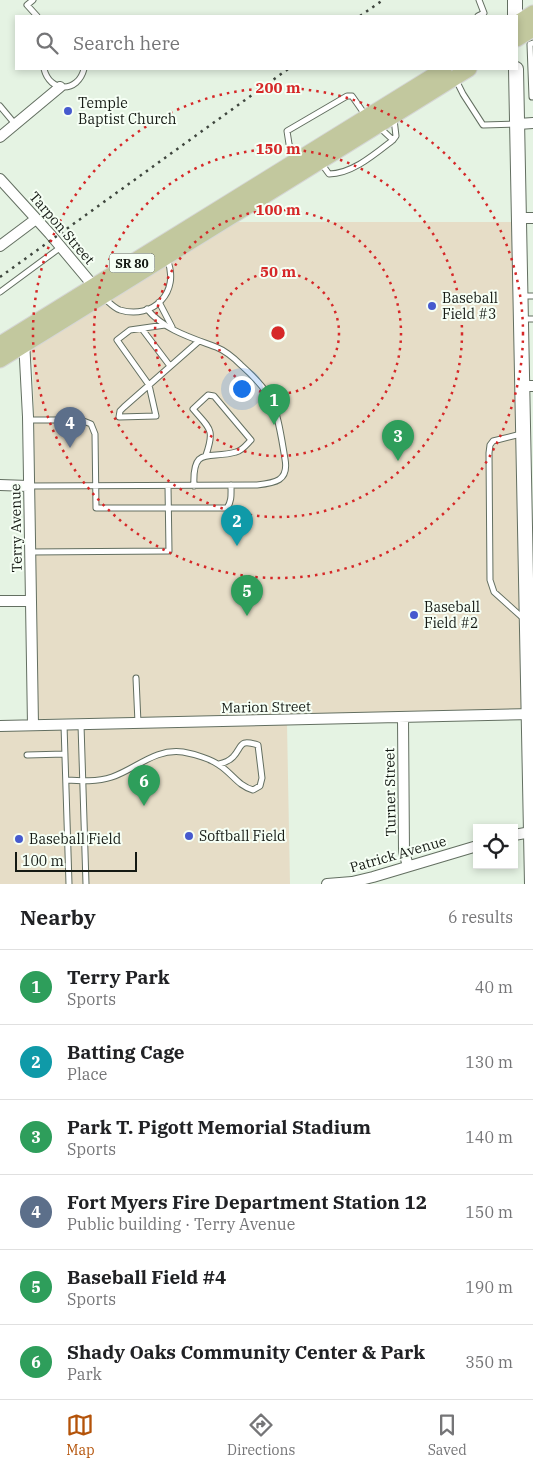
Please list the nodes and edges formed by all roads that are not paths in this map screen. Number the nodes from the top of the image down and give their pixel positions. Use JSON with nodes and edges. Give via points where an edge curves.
{"nodes":[{"id":1,"x":33,"y":0,"type":"edge"},
{"id":2,"x":480,"y":0,"type":"edge"},
{"id":3,"x":515,"y":0,"type":"edge"},
{"id":4,"x":533,"y":13,"type":"edge"},
{"id":5,"x":36,"y":15,"type":"edge"},
{"id":6,"x":480,"y":15,"type":"edge"},
{"id":7,"x":515,"y":15,"type":"edge"},
{"id":8,"x":518,"y":23,"type":"edge"},
{"id":9,"x":533,"y":29,"type":"edge"},
{"id":10,"x":518,"y":38,"type":"edge"},
{"id":11,"x":533,"y":43,"type":"edge"},
{"id":12,"x":44,"y":70,"type":"edge"},
{"id":13,"x":84,"y":70,"type":"edge"},
{"id":14,"x":464,"y":70,"type":"edge"},
{"id":15,"x":516,"y":70,"type":"edge"},
{"id":16,"x":449,"y":73,"type":"edge"},
{"id":17,"x":60,"y":87,"type":"junction"},
{"id":18,"x":517,"y":98,"type":"junction"},
{"id":19,"x":532,"y":98,"type":"edge"},
{"id":20,"x":0,"y":106,"type":"edge"},
{"id":21,"x":393,"y":116,"type":"junction"},
{"id":22,"x":374,"y":117,"type":"junction"},
{"id":23,"x":533,"y":123,"type":"edge"},
{"id":24,"x":15,"y":124,"type":"junction"},
{"id":25,"x":518,"y":124,"type":"junction"},
{"id":26,"x":0,"y":137,"type":"edge"},
{"id":27,"x":393,"y":140,"type":"junction"},
{"id":28,"x":297,"y":160,"type":"junction"},
{"id":29,"x":319,"y":161,"type":"junction"},
{"id":30,"x":0,"y":179,"type":"edge"},
{"id":31,"x":254,"y":201,"type":"junction"},
{"id":32,"x":527,"y":218,"type":"edge"},
{"id":33,"x":36,"y":219,"type":"junction"},
{"id":34,"x":0,"y":246,"type":"edge"},
{"id":35,"x":61,"y":247,"type":"junction"},
{"id":36,"x":166,"y":256,"type":"junction"},
{"id":37,"x":98,"y":291,"type":"junction"},
{"id":38,"x":0,"y":292,"type":"edge"},
{"id":39,"x":527,"y":296,"type":"edge"},
{"id":40,"x":159,"y":302,"type":"junction"},
{"id":41,"x":148,"y":309,"type":"junction"},
{"id":42,"x":527,"y":319,"type":"edge"},
{"id":43,"x":165,"y":325,"type":"junction"},
{"id":44,"x":172,"y":327,"type":"junction"},
{"id":45,"x":142,"y":329,"type":"junction"},
{"id":46,"x":199,"y":341,"type":"junction"},
{"id":47,"x":10,"y":343,"type":"edge"},
{"id":48,"x":170,"y":366,"type":"junction"},
{"id":49,"x":149,"y":385,"type":"junction"},
{"id":50,"x":528,"y":386,"type":"edge"},
{"id":51,"x":28,"y":420,"type":"junction"},
{"id":52,"x":524,"y":433,"type":"junction"},
{"id":53,"x":206,"y":455,"type":"junction"},
{"id":54,"x":0,"y":485,"type":"edge"},
{"id":55,"x":231,"y":485,"type":"junction"},
{"id":56,"x":28,"y":486,"type":"junction"},
{"id":57,"x":95,"y":486,"type":"junction"},
{"id":58,"x":168,"y":486,"type":"junction"},
{"id":59,"x":194,"y":486,"type":"junction"},
{"id":60,"x":169,"y":508,"type":"junction"},
{"id":61,"x":530,"y":549,"type":"edge"},
{"id":62,"x":30,"y":552,"type":"junction"},
{"id":63,"x":31,"y":601,"type":"junction"},
{"id":64,"x":0,"y":602,"type":"edge"},
{"id":65,"x":527,"y":621,"type":"junction"},
{"id":66,"x":136,"y":678,"type":"dead end"},
{"id":67,"x":531,"y":714,"type":"edge"},
{"id":68,"x":403,"y":718,"type":"junction"},
{"id":69,"x":138,"y":723,"type":"junction"},
{"id":70,"x":81,"y":724,"type":"junction"},
{"id":71,"x":34,"y":725,"type":"junction"},
{"id":72,"x":64,"y":725,"type":"junction"},
{"id":73,"x":0,"y":726,"type":"edge"},
{"id":74,"x":65,"y":754,"type":"junction"},
{"id":75,"x":27,"y":755,"type":"dead end"},
{"id":76,"x":218,"y":764,"type":"junction"},
{"id":77,"x":66,"y":780,"type":"junction"},
{"id":78,"x":83,"y":781,"type":"junction"},
{"id":79,"x":531,"y":832,"type":"junction"},
{"id":80,"x":518,"y":834,"type":"edge"},
{"id":81,"x":473,"y":847,"type":"edge"},
{"id":82,"x":408,"y":866,"type":"junction"},
{"id":83,"x":532,"y":880,"type":"edge"},
{"id":84,"x":68,"y":884,"type":"edge"},
{"id":85,"x":86,"y":884,"type":"edge"},
{"id":86,"x":327,"y":884,"type":"edge"}],
"edges":[{"from":1,"to":5,"type":"lane","via":[[27,5]]},
{"from":2,"to":6,"type":"lane","via":[[484,12]]},
{"from":3,"to":7,"type":"street"},
{"from":4,"to":8,"type":"main road"},
{"from":9,"to":10,"type":"main road"},
{"from":11,"to":19,"type":"lane","via":[[530,44]]},
{"from":12,"to":17,"type":"lane","via":[[49,80]]},
{"from":13,"to":17,"type":"lane","via":[[78,81]]},
{"from":14,"to":16,"type":"main road","number":"SR 80"},
{"from":15,"to":18,"type":"street"},
{"from":16,"to":21,"type":"main road","number":"SR 80"},
{"from":16,"to":22,"type":"main road","number":"SR 80"},
{"from":16,"to":25,"type":"lane","via":[[483,125]]},
{"from":17,"to":24,"type":"street"},
{"from":18,"to":19,"type":"lane"},
{"from":18,"to":25,"type":"street"},
{"from":20,"to":24,"type":"lane"},
{"from":21,"to":22,"type":"main road","number":"SR 80"},
{"from":21,"to":27,"type":"lane","via":[[396,136]]},
{"from":22,"to":27,"type":"lane"},
{"from":22,"to":28,"type":"main road","number":"SR 80"},
{"from":22,"to":28,"type":"lane","via":[[352,96],[347,96],[287,131],[288,144]]},
{"from":22,"to":29,"type":"main road","number":"SR 80"},
{"from":23,"to":25,"type":"street"},
{"from":24,"to":26,"type":"street"},
{"from":25,"to":32,"type":"street"},
{"from":27,"to":29,"type":"lane","via":[[339,174],[329,174]]},
{"from":28,"to":31,"type":"main road","via":[[292,169],[264,188]]},
{"from":28,"to":37,"type":"main road","number":"SR 80"},
{"from":29,"to":31,"type":"main road","number":"SR 80"},
{"from":30,"to":33,"type":"street","name":"Tarpon Street"},
{"from":31,"to":36,"type":"main road","number":"SR 80"},
{"from":32,"to":39,"type":"street"},
{"from":33,"to":34,"type":"street"},
{"from":33,"to":35,"type":"street","name":"Tarpon Street"},
{"from":35,"to":37,"type":"street","name":"Tarpon Street"},
{"from":35,"to":38,"type":"lane"},
{"from":36,"to":37,"type":"main road","number":"SR 80"},
{"from":36,"to":40,"type":"lane","via":[[170,285]]},
{"from":37,"to":41,"type":"lane","via":[[118,309],[137,312]]},
{"from":37,"to":47,"type":"main road","number":"SR 80"},
{"from":39,"to":42,"type":"street"},
{"from":40,"to":41,"type":"lane"},
{"from":40,"to":44,"type":"lane"},
{"from":41,"to":43,"type":"lane"},
{"from":42,"to":50,"type":"street"},
{"from":43,"to":44,"type":"lane"},
{"from":43,"to":45,"type":"lane"},
{"from":44,"to":46,"type":"lane"},
{"from":45,"to":48,"type":"lane"},
{"from":45,"to":49,"type":"lane","via":[[130,330],[117,340]]},
{"from":46,"to":48,"type":"lane"},
{"from":46,"to":55,"type":"lane","via":[[233,358],[270,397],[281,438],[285,463],[282,477],[268,484]]},
{"from":47,"to":51,"type":"street","name":"Terry Avenue"},
{"from":48,"to":49,"type":"lane"},
{"from":49,"to":49,"type":"lane","via":[[120,411],[119,417],[156,416]]},
{"from":50,"to":52,"type":"street"},
{"from":51,"to":56,"type":"street","name":"Terry Avenue"},
{"from":51,"to":57,"type":"lane","via":[[82,420],[91,424],[95,434]]},
{"from":52,"to":61,"type":"street"},
{"from":52,"to":65,"type":"lane","via":[[493,441],[490,445],[490,580],[494,592]]},
{"from":53,"to":53,"type":"lane","via":[[238,452],[251,440],[214,396],[208,395],[193,409],[212,433]]},
{"from":53,"to":59,"type":"lane","via":[[193,469]]},
{"from":54,"to":56,"type":"street"},
{"from":55,"to":59,"type":"lane"},
{"from":55,"to":60,"type":"lane","via":[[227,508]]},
{"from":56,"to":57,"type":"lane"},
{"from":56,"to":62,"type":"street","name":"Terry Avenue"},
{"from":57,"to":58,"type":"lane"},
{"from":57,"to":60,"type":"lane","via":[[96,508]]},
{"from":58,"to":59,"type":"lane"},
{"from":58,"to":60,"type":"lane"},
{"from":60,"to":62,"type":"lane","via":[[169,551]]},
{"from":61,"to":65,"type":"street"},
{"from":62,"to":63,"type":"street","name":"Terry Avenue"},
{"from":63,"to":64,"type":"street"},
{"from":63,"to":71,"type":"street","name":"Terry Avenue"},
{"from":65,"to":67,"type":"street"},
{"from":66,"to":69,"type":"lane"},
{"from":67,"to":68,"type":"street","name":"Marion Street"},
{"from":67,"to":79,"type":"street"},
{"from":68,"to":69,"type":"street","name":"Marion Street"},
{"from":68,"to":82,"type":"street","name":"Turner Street","via":[[404,852]]},
{"from":69,"to":70,"type":"street","name":"Marion Street"},
{"from":70,"to":72,"type":"street","name":"Marion Street"},
{"from":70,"to":78,"type":"lane"},
{"from":71,"to":72,"type":"street","name":"Marion Street"},
{"from":71,"to":73,"type":"street","name":"Marion Street"},
{"from":72,"to":74,"type":"lane"},
{"from":74,"to":75,"type":"lane"},
{"from":74,"to":77,"type":"lane"},
{"from":76,"to":76,"type":"lane","via":[[244,787],[253,790],[260,786],[258,745],[241,745],[231,759]]},
{"from":76,"to":78,"type":"lane","via":[[184,752],[164,752],[106,779]]},
{"from":77,"to":78,"type":"lane"},
{"from":77,"to":84,"type":"lane"},
{"from":78,"to":85,"type":"lane"},
{"from":79,"to":80,"type":"street"},
{"from":79,"to":83,"type":"street"},
{"from":81,"to":82,"type":"street","name":"Patrick Avenue"},
{"from":82,"to":86,"type":"street","name":"Patrick Avenue","via":[[352,882]]}]}
